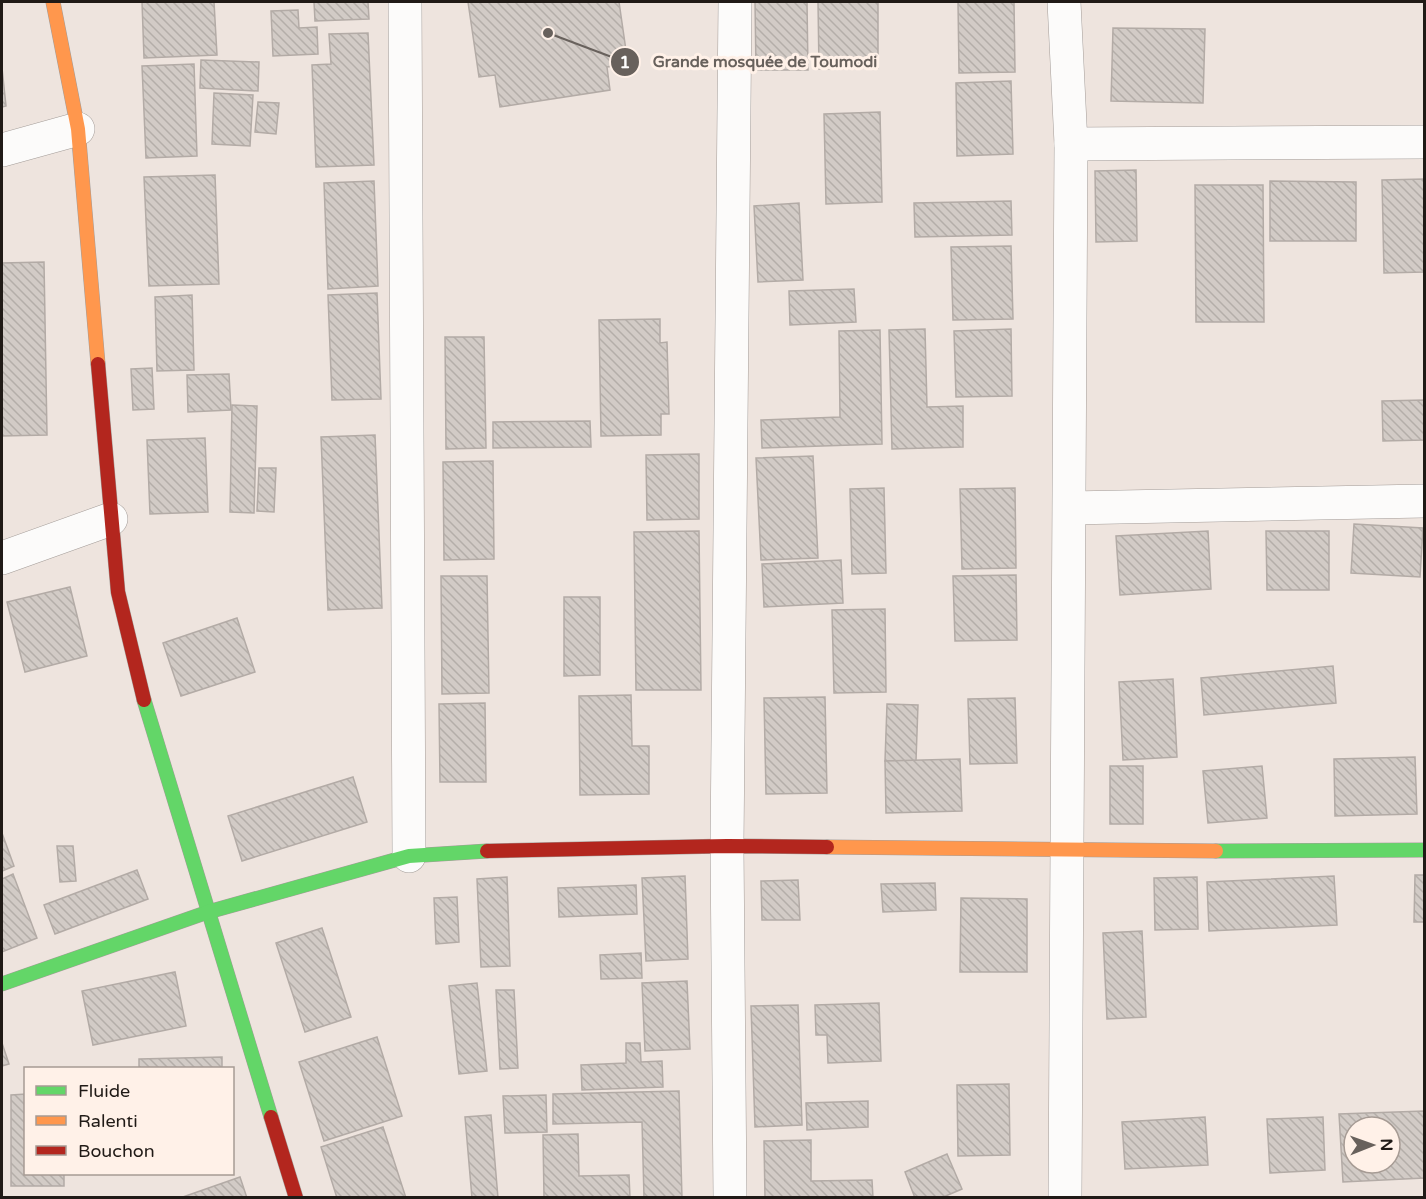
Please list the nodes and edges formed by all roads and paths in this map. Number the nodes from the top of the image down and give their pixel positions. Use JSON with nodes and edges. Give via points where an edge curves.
{"nodes":[{"id":1,"x":53,"y":2,"type":"edge"},
{"id":2,"x":405,"y":2,"type":"edge"},
{"id":3,"x":735,"y":2,"type":"edge"},
{"id":4,"x":1064,"y":2,"type":"edge"},
{"id":5,"x":78,"y":129,"type":"junction"},
{"id":6,"x":1425,"y":142,"type":"edge"},
{"id":7,"x":1071,"y":144,"type":"junction"},
{"id":8,"x":2,"y":150,"type":"edge"},
{"id":9,"x":1425,"y":501,"type":"edge"},
{"id":10,"x":1070,"y":508,"type":"junction"},
{"id":11,"x":111,"y":519,"type":"junction"},
{"id":12,"x":2,"y":558,"type":"edge"},
{"id":13,"x":727,"y":846,"type":"junction"},
{"id":14,"x":1425,"y":850,"type":"edge"},
{"id":15,"x":1068,"y":851,"type":"junction"},
{"id":16,"x":409,"y":856,"type":"junction"},
{"id":17,"x":208,"y":912,"type":"junction"},
{"id":18,"x":2,"y":984,"type":"edge"},
{"id":19,"x":296,"y":1197,"type":"edge"},
{"id":20,"x":730,"y":1197,"type":"edge"},
{"id":21,"x":1065,"y":1197,"type":"edge"}],
"edges":[{"from":1,"to":5,"type":"street"},
{"from":2,"to":16,"type":"street"},
{"from":3,"to":13,"type":"street"},
{"from":4,"to":7,"type":"street"},
{"from":5,"to":8,"type":"street"},
{"from":5,"to":11,"type":"street"},
{"from":6,"to":7,"type":"street"},
{"from":7,"to":10,"type":"street"},
{"from":9,"to":10,"type":"street"},
{"from":10,"to":15,"type":"street"},
{"from":11,"to":12,"type":"street"},
{"from":11,"to":17,"type":"street","via":[[118,592],[132,658]]},
{"from":13,"to":15,"type":"street"},
{"from":13,"to":16,"type":"street","via":[[509,849]]},
{"from":13,"to":20,"type":"street"},
{"from":14,"to":15,"type":"street"},
{"from":15,"to":21,"type":"street"},
{"from":16,"to":17,"type":"street"},
{"from":17,"to":18,"type":"street"},
{"from":17,"to":19,"type":"street"}]}
